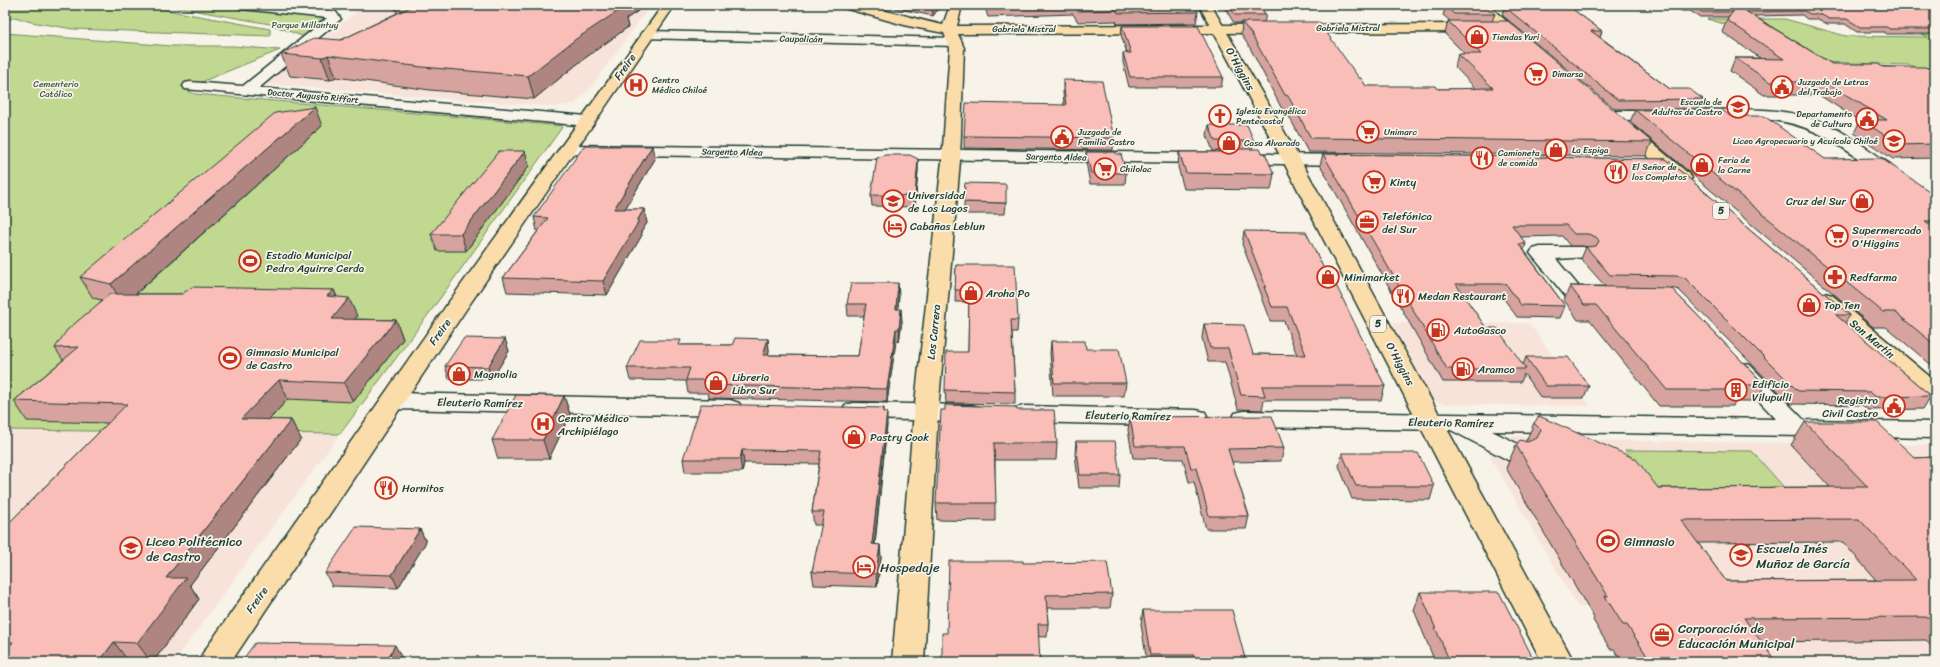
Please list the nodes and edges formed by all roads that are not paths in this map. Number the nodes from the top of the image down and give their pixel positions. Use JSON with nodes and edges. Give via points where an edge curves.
{"nodes":[{"id":1,"x":242,"y":5,"type":"edge"},
{"id":2,"x":669,"y":5,"type":"edge"},
{"id":3,"x":848,"y":5,"type":"edge"},
{"id":4,"x":956,"y":5,"type":"edge"},
{"id":5,"x":1205,"y":5,"type":"edge"},
{"id":6,"x":1480,"y":5,"type":"edge"},
{"id":7,"x":1217,"y":28,"type":"junction"},
{"id":8,"x":1506,"y":28,"type":"junction"},
{"id":9,"x":647,"y":35,"type":"junction"},
{"id":10,"x":952,"y":36,"type":"junction"},
{"id":11,"x":1533,"y":51,"type":"edge"},
{"id":12,"x":190,"y":86,"type":"dead end"},
{"id":13,"x":246,"y":91,"type":"junction"},
{"id":14,"x":1604,"y":111,"type":"joint"},
{"id":15,"x":588,"y":121,"type":"junction"},
{"id":16,"x":567,"y":150,"type":"junction"},
{"id":17,"x":951,"y":155,"type":"junction"},
{"id":18,"x":1291,"y":159,"type":"junction"},
{"id":19,"x":1370,"y":160,"type":"edge"},
{"id":20,"x":1641,"y":163,"type":"edge"},
{"id":21,"x":1665,"y":163,"type":"junction"},
{"id":22,"x":1884,"y":168,"type":"edge"},
{"id":23,"x":1694,"y":188,"type":"edge"},
{"id":24,"x":1583,"y":253,"type":"dead end"},
{"id":25,"x":1812,"y":288,"type":"edge"},
{"id":26,"x":1619,"y":295,"type":"edge"},
{"id":27,"x":1726,"y":353,"type":"edge"},
{"id":28,"x":1935,"y":393,"type":"edge"},
{"id":29,"x":392,"y":401,"type":"junction"},
{"id":30,"x":750,"y":408,"type":"edge"},
{"id":31,"x":830,"y":410,"type":"edge"},
{"id":32,"x":926,"y":412,"type":"junction"},
{"id":33,"x":1443,"y":423,"type":"junction"},
{"id":34,"x":1797,"y":427,"type":"junction"},
{"id":35,"x":1935,"y":430,"type":"edge"},
{"id":36,"x":1518,"y":454,"type":"edge"},
{"id":37,"x":214,"y":662,"type":"edge"},
{"id":38,"x":908,"y":662,"type":"edge"},
{"id":39,"x":1558,"y":662,"type":"edge"}],
"edges":[{"from":1,"to":13,"type":"street","name":"Doctor Augusto Riffart","via":[[322,13],[333,17],[332,21]]},
{"from":2,"to":9,"type":"main road","name":"Freire"},
{"from":3,"to":10,"type":"main road","name":"Gabriela Mistral"},
{"from":4,"to":10,"type":"main road","name":"Los Carrera","via":[[950,22]]},
{"from":5,"to":7,"type":"main road","name":"O'Higgins","number":"5"},
{"from":6,"to":8,"type":"main road"},
{"from":7,"to":8,"type":"main road","name":"Gabriela Mistral"},
{"from":7,"to":10,"type":"main road","name":"Gabriela Mistral"},
{"from":7,"to":18,"type":"main road","name":"O'Higgins","number":"5"},
{"from":8,"to":11,"type":"main road"},
{"from":9,"to":10,"type":"street","name":"Caupolicán"},
{"from":9,"to":15,"type":"main road","name":"Freire"},
{"from":10,"to":17,"type":"main road","name":"Los Carrera","via":[[957,48]]},
{"from":12,"to":13,"type":"street"},
{"from":13,"to":15,"type":"street","name":"Doctor Augusto Riffart"},
{"from":14,"to":21,"type":"main road"},
{"from":14,"to":22,"type":"street","via":[[1680,115],[1762,115],[1804,121],[1817,125]]},
{"from":15,"to":16,"type":"main road","name":"Freire"},
{"from":16,"to":17,"type":"street","name":"Sargento Aldea"},
{"from":16,"to":29,"type":"main road","name":"Freire"},
{"from":17,"to":18,"type":"street","name":"Sargento Aldea"},
{"from":17,"to":32,"type":"main road","name":"Los Carrera"},
{"from":18,"to":19,"type":"street","name":"Sargento Aldea"},
{"from":18,"to":33,"type":"main road","name":"O'Higgins","number":"5"},
{"from":20,"to":21,"type":"street"},
{"from":21,"to":23,"type":"main road"},
{"from":24,"to":26,"type":"street","via":[[1540,253],[1574,294]]},
{"from":25,"to":28,"type":"main road","name":"San Martín"},
{"from":27,"to":34,"type":"street"},
{"from":29,"to":30,"type":"street","name":"Eleuterio Ramírez"},
{"from":29,"to":37,"type":"main road","name":"Freire"},
{"from":31,"to":32,"type":"street","name":"Eleuterio Ramírez"},
{"from":32,"to":33,"type":"street","name":"Eleuterio Ramírez"},
{"from":32,"to":38,"type":"main road","name":"Los Carrera"},
{"from":33,"to":34,"type":"street","name":"Eleuterio Ramírez"},
{"from":33,"to":36,"type":"street"},
{"from":33,"to":39,"type":"main road","name":"O'Higgins","number":"5"},
{"from":34,"to":35,"type":"street","name":"Eleuterio Ramírez"}]}
